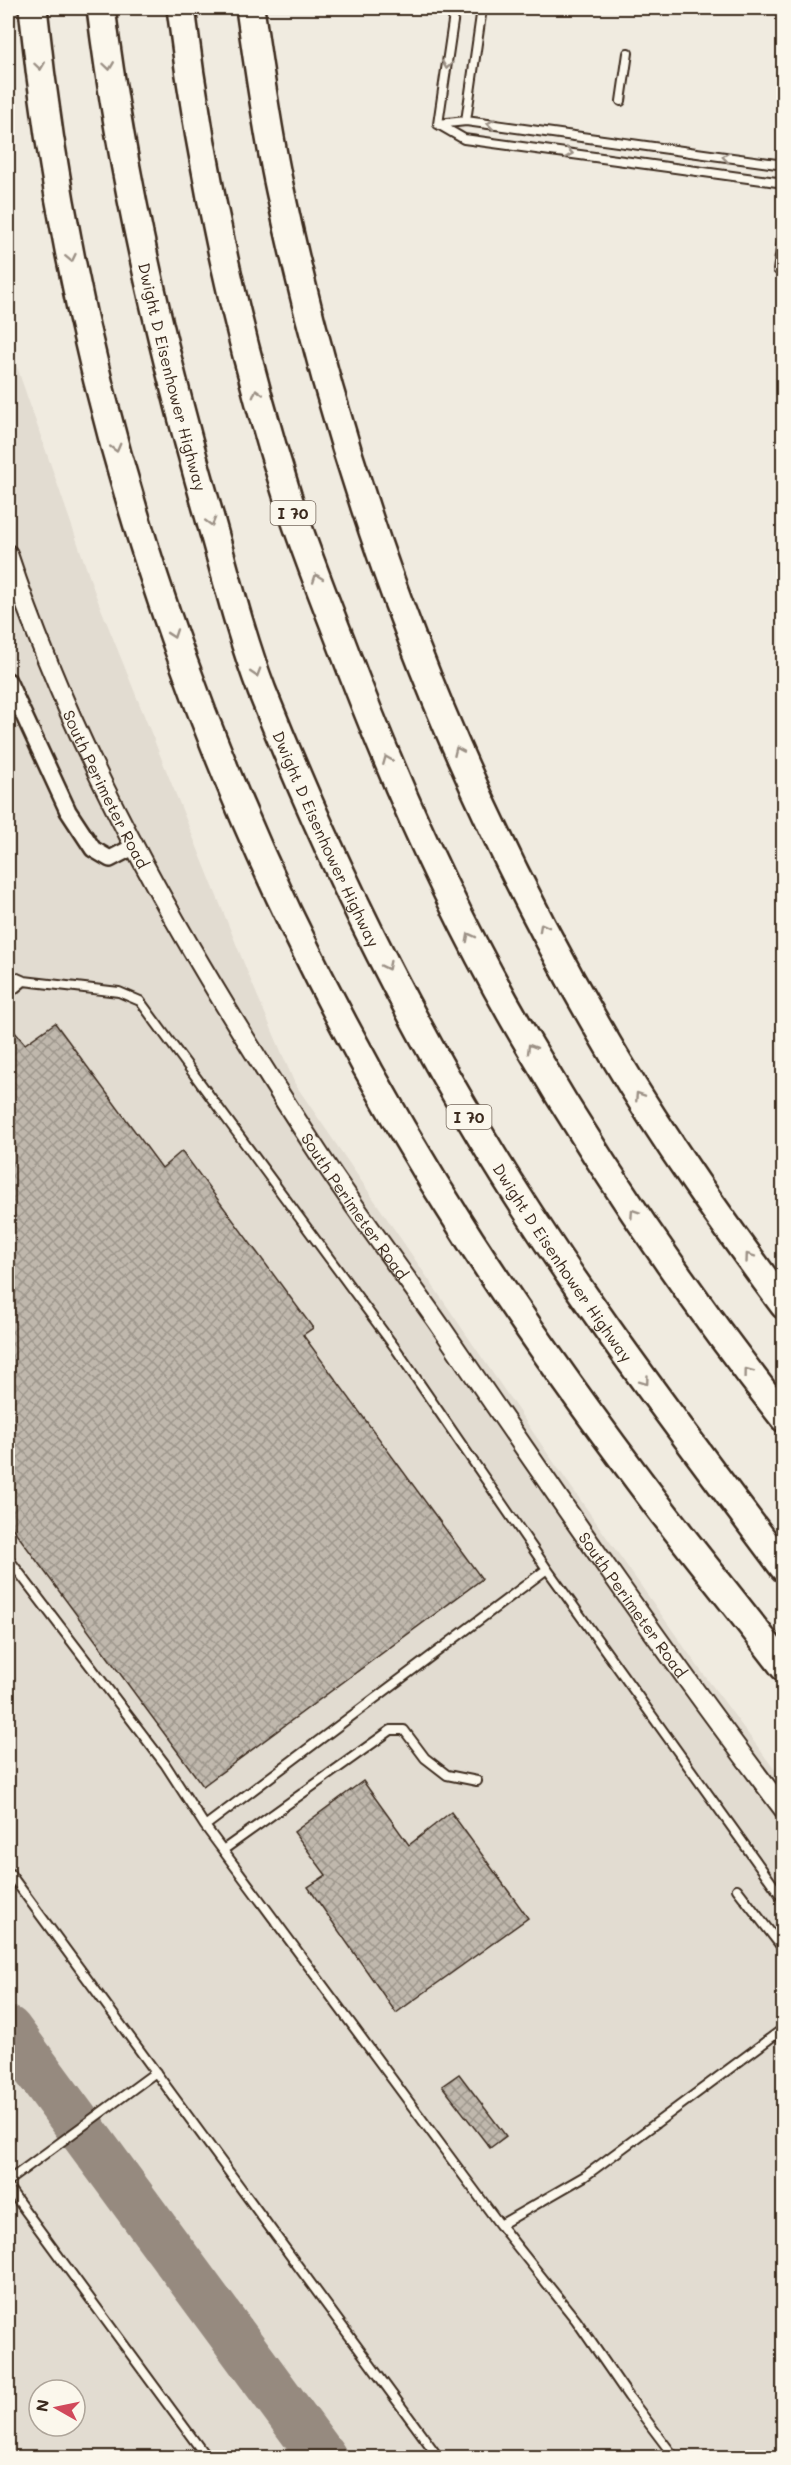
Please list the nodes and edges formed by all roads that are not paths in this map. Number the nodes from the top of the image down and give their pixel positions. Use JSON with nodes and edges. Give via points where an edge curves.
{"nodes":[{"id":1,"x":33,"y":8,"type":"edge"},
{"id":2,"x":101,"y":8,"type":"edge"},
{"id":3,"x":181,"y":8,"type":"edge"},
{"id":4,"x":250,"y":8,"type":"edge"},
{"id":5,"x":455,"y":8,"type":"edge"},
{"id":6,"x":482,"y":8,"type":"edge"},
{"id":7,"x":628,"y":53,"type":"dead end"},
{"id":8,"x":621,"y":101,"type":"dead end"},
{"id":9,"x":466,"y":121,"type":"junction"},
{"id":10,"x":438,"y":124,"type":"junction"},
{"id":11,"x":783,"y":165,"type":"edge"},
{"id":12,"x":783,"y":183,"type":"edge"},
{"id":13,"x":783,"y":228,"type":"edge"},
{"id":14,"x":778,"y":270,"type":"dead end"},
{"id":15,"x":8,"y":554,"type":"edge"},
{"id":16,"x":8,"y":681,"type":"edge"},
{"id":17,"x":135,"y":846,"type":"junction"},
{"id":18,"x":8,"y":974,"type":"edge"},
{"id":19,"x":24,"y":981,"type":"junction"},
{"id":20,"x":8,"y":993,"type":"edge"},
{"id":21,"x":783,"y":1305,"type":"edge"},
{"id":22,"x":783,"y":1418,"type":"edge"},
{"id":23,"x":8,"y":1557,"type":"edge"},
{"id":24,"x":783,"y":1568,"type":"edge"},
{"id":25,"x":547,"y":1569,"type":"junction"},
{"id":26,"x":783,"y":1667,"type":"edge"},
{"id":27,"x":477,"y":1781,"type":"dead end"},
{"id":28,"x":783,"y":1810,"type":"edge"},
{"id":29,"x":205,"y":1826,"type":"junction"},
{"id":30,"x":223,"y":1850,"type":"junction"},
{"id":31,"x":8,"y":1871,"type":"edge"},
{"id":32,"x":737,"y":1889,"type":"dead end"},
{"id":33,"x":783,"y":1900,"type":"edge"},
{"id":34,"x":783,"y":1950,"type":"edge"},
{"id":35,"x":783,"y":2028,"type":"edge"},
{"id":36,"x":156,"y":2072,"type":"junction"},
{"id":37,"x":8,"y":2181,"type":"edge"},
{"id":38,"x":8,"y":2187,"type":"edge"},
{"id":39,"x":500,"y":2225,"type":"junction"},
{"id":40,"x":207,"y":2457,"type":"edge"},
{"id":41,"x":439,"y":2457,"type":"edge"},
{"id":42,"x":675,"y":2457,"type":"edge"}],
"edges":[{"from":1,"to":26,"type":"highway","one_way":true,"via":[[69,245],[112,435],[178,650],[246,823],[347,1033],[470,1239],[614,1446]]},
{"from":2,"to":24,"type":"highway","name":"Dwight D Eisenhower Highway","number":"I 70","one_way":true,"via":[[128,185],[166,360],[261,688],[320,825],[406,1006],[503,1173],[565,1270]]},
{"from":22,"to":3,"type":"highway","number":"I 70","one_way":true,"via":[[647,1233],[567,1108],[470,937],[394,777],[288,498],[249,362],[211,196]]},
{"from":21,"to":4,"type":"highway","one_way":true,"via":[[648,1110],[566,971],[498,842],[414,648],[357,484],[309,316],[280,189]]},
{"from":5,"to":10,"type":"lane","one_way":true},
{"from":6,"to":9,"type":"lane"},
{"from":7,"to":8,"type":"lane"},
{"from":9,"to":10,"type":"lane"},
{"from":11,"to":9,"type":"lane","one_way":true},
{"from":10,"to":12,"type":"lane","one_way":true,"via":[[464,139]]},
{"from":13,"to":14,"type":"lane"},
{"from":15,"to":17,"type":"street","name":"South Perimeter Road","via":[[61,696]]},
{"from":16,"to":17,"type":"street","via":[[68,811],[93,849],[110,859]]},
{"from":17,"to":28,"type":"street","name":"South Perimeter Road","via":[[212,987],[320,1155],[594,1549]]},
{"from":18,"to":19,"type":"lane"},
{"from":19,"to":20,"type":"lane"},
{"from":19,"to":25,"type":"lane","via":[[119,992],[140,1001],[389,1340]]},
{"from":23,"to":29,"type":"lane","via":[[98,1683],[165,1764]]},
{"from":25,"to":29,"type":"lane"},
{"from":25,"to":33,"type":"lane"},
{"from":27,"to":30,"type":"lane","via":[[447,1775],[426,1758],[404,1730],[391,1730]]},
{"from":29,"to":30,"type":"lane"},
{"from":30,"to":39,"type":"lane"},
{"from":31,"to":36,"type":"lane"},
{"from":32,"to":34,"type":"lane"},
{"from":35,"to":39,"type":"lane","via":[[585,2176]]},
{"from":36,"to":37,"type":"lane"},
{"from":36,"to":41,"type":"lane"},
{"from":38,"to":40,"type":"lane"},
{"from":39,"to":42,"type":"lane","via":[[576,2320]]}]}
